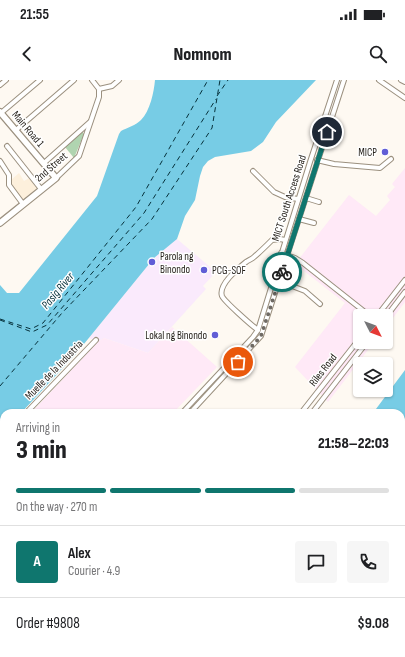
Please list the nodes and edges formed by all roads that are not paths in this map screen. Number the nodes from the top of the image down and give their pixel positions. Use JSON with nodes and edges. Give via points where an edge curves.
{"nodes":[{"id":1,"x":6,"y":80,"type":"edge"},
{"id":2,"x":40,"y":80,"type":"edge"},
{"id":3,"x":74,"y":80,"type":"edge"},
{"id":4,"x":92,"y":80,"type":"edge"},
{"id":5,"x":119,"y":80,"type":"edge"},
{"id":6,"x":337,"y":80,"type":"edge"},
{"id":7,"x":344,"y":80,"type":"edge"},
{"id":8,"x":380,"y":80,"type":"edge"},
{"id":9,"x":401,"y":80,"type":"edge"},
{"id":10,"x":405,"y":82,"type":"edge"},
{"id":11,"x":0,"y":85,"type":"edge"},
{"id":12,"x":99,"y":89,"type":"junction"},
{"id":13,"x":405,"y":98,"type":"edge"},
{"id":14,"x":1,"y":112,"type":"edge"},
{"id":15,"x":91,"y":122,"type":"junction"},
{"id":16,"x":16,"y":130,"type":"junction"},
{"id":17,"x":321,"y":130,"type":"junction"},
{"id":18,"x":327,"y":132,"type":"junction"},
{"id":19,"x":7,"y":146,"type":"dead end"},
{"id":20,"x":391,"y":159,"type":"dead end"},
{"id":21,"x":318,"y":160,"type":"junction"},
{"id":22,"x":0,"y":162,"type":"edge"},
{"id":23,"x":44,"y":163,"type":"junction"},
{"id":24,"x":253,"y":171,"type":"dead end"},
{"id":25,"x":56,"y":178,"type":"junction"},
{"id":26,"x":41,"y":189,"type":"junction"},
{"id":27,"x":306,"y":198,"type":"junction"},
{"id":28,"x":298,"y":201,"type":"junction"},
{"id":29,"x":319,"y":202,"type":"dead end"},
{"id":30,"x":23,"y":204,"type":"junction"},
{"id":31,"x":303,"y":205,"type":"junction"},
{"id":32,"x":299,"y":219,"type":"junction"},
{"id":33,"x":0,"y":223,"type":"edge"},
{"id":34,"x":314,"y":223,"type":"dead end"},
{"id":35,"x":285,"y":240,"type":"junction"},
{"id":36,"x":281,"y":253,"type":"junction"},
{"id":37,"x":287,"y":255,"type":"junction"},
{"id":38,"x":405,"y":280,"type":"edge"},
{"id":39,"x":279,"y":281,"type":"junction"},
{"id":40,"x":405,"y":292,"type":"edge"},
{"id":41,"x":320,"y":304,"type":"dead end"},
{"id":42,"x":361,"y":309,"type":"edge"},
{"id":43,"x":382,"y":309,"type":"edge"},
{"id":44,"x":392,"y":309,"type":"edge"},
{"id":45,"x":258,"y":330,"type":"junction"},
{"id":46,"x":96,"y":340,"type":"dead end"},
{"id":47,"x":353,"y":347,"type":"edge"},
{"id":48,"x":362,"y":349,"type":"edge"},
{"id":49,"x":30,"y":409,"type":"edge"},
{"id":50,"x":186,"y":409,"type":"edge"},
{"id":51,"x":194,"y":409,"type":"edge"},
{"id":52,"x":304,"y":409,"type":"edge"},
{"id":53,"x":315,"y":409,"type":"edge"}],
"edges":[{"from":1,"to":11,"type":"street"},
{"from":2,"to":14,"type":"street"},
{"from":3,"to":16,"type":"street"},
{"from":4,"to":12,"type":"street"},
{"from":5,"to":12,"type":"street","via":[[112,86]]},
{"from":6,"to":17,"type":"street","name":"MICT South Access Road"},
{"from":7,"to":18,"type":"street","name":"MICT South Access Road"},
{"from":8,"to":13,"type":"street"},
{"from":9,"to":10,"type":"street"},
{"from":12,"to":15,"type":"street","name":"2nd Street"},
{"from":14,"to":16,"type":"street","name":"Main Road 1"},
{"from":15,"to":23,"type":"street"},
{"from":15,"to":25,"type":"street","name":"2nd Street","via":[[79,156]]},
{"from":16,"to":23,"type":"street","name":"Main Road 1"},
{"from":17,"to":18,"type":"street"},
{"from":17,"to":28,"type":"street","name":"MICT South Access Road"},
{"from":18,"to":21,"type":"street","name":"MICT South Access Road"},
{"from":19,"to":26,"type":"street"},
{"from":20,"to":21,"type":"street","via":[[380,168]]},
{"from":21,"to":27,"type":"street","name":"MICT South Access Road"},
{"from":22,"to":30,"type":"street","via":[[9,175],[10,185]]},
{"from":23,"to":25,"type":"street","name":"Main Road 1"},
{"from":24,"to":28,"type":"street","via":[[274,192]]},
{"from":25,"to":26,"type":"street","name":"2nd Street"},
{"from":26,"to":30,"type":"street","name":"2nd Street"},
{"from":27,"to":29,"type":"street"},
{"from":27,"to":31,"type":"street","name":"MICT South Access Road"},
{"from":28,"to":31,"type":"street"},
{"from":28,"to":35,"type":"street","name":"MICT South Access Road"},
{"from":30,"to":33,"type":"street","name":"2nd Street"},
{"from":31,"to":32,"type":"street","name":"MICT South Access Road"},
{"from":32,"to":34,"type":"street"},
{"from":32,"to":37,"type":"street","name":"MICT South Access Road"},
{"from":35,"to":36,"type":"street","name":"MICT South Access Road"},
{"from":35,"to":45,"type":"street","via":[[272,240],[226,281],[222,289],[222,295],[228,304]]},
{"from":36,"to":37,"type":"street"},
{"from":36,"to":45,"type":"street","name":"MICT South Access Road"},
{"from":37,"to":39,"type":"street","name":"MICT South Access Road"},
{"from":37,"to":42,"type":"street","via":[[303,263]]},
{"from":38,"to":43,"type":"street"},
{"from":39,"to":41,"type":"street","via":[[305,291]]},
{"from":39,"to":51,"type":"street","name":"MICT South Access Road","via":[[261,336]]},
{"from":40,"to":44,"type":"street"},
{"from":45,"to":50,"type":"street","name":"MICT South Access Road"},
{"from":46,"to":49,"type":"street","name":"Muelle de la Industria"},
{"from":47,"to":52,"type":"street","name":"Riles Road"},
{"from":48,"to":53,"type":"street"}]}
